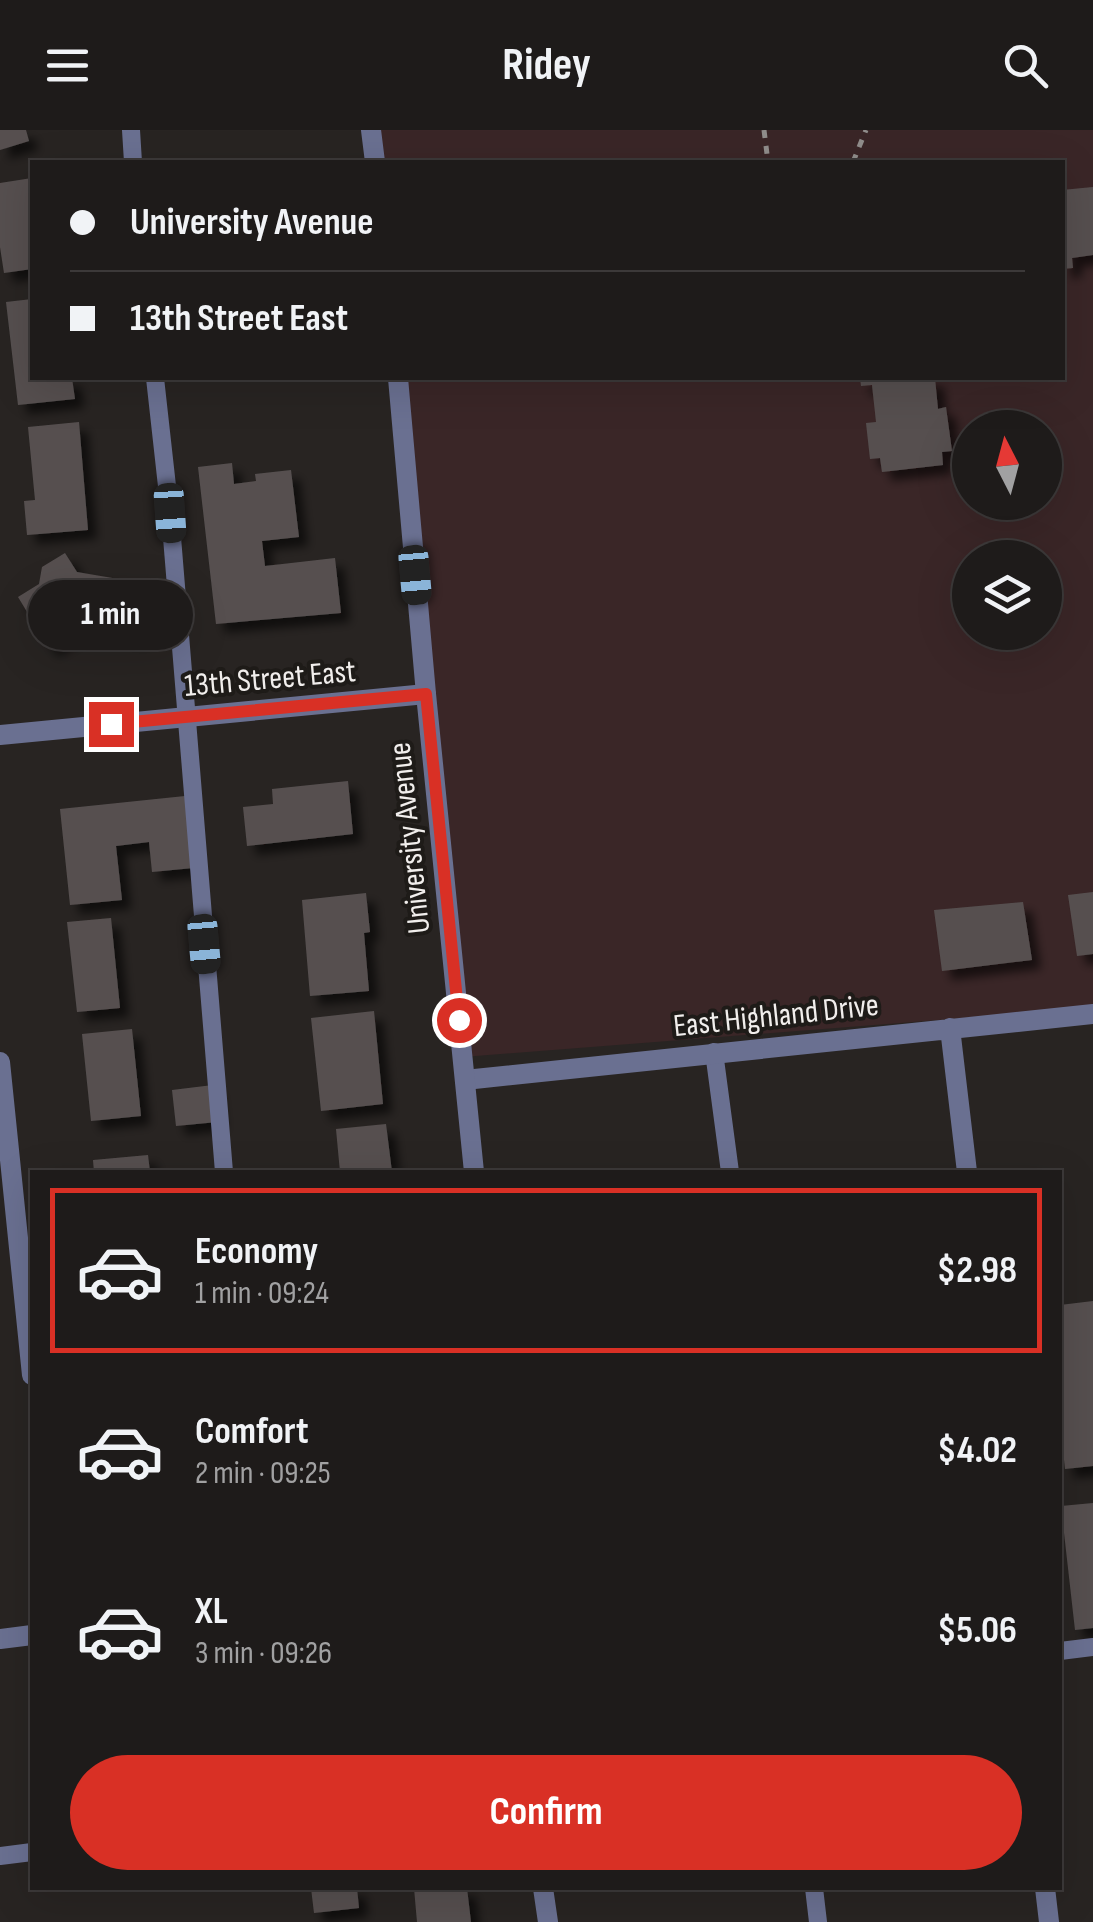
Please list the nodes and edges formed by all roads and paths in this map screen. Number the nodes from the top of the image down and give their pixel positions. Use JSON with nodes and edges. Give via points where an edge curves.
{"nodes":[{"id":1,"x":131,"y":130,"type":"edge"},
{"id":2,"x":372,"y":130,"type":"edge"},
{"id":3,"x":764,"y":130,"type":"edge"},
{"id":4,"x":866,"y":130,"type":"edge"},
{"id":5,"x":133,"y":160,"type":"edge"},
{"id":6,"x":375,"y":160,"type":"edge"},
{"id":7,"x":768,"y":160,"type":"edge"},
{"id":8,"x":855,"y":160,"type":"edge"},
{"id":9,"x":155,"y":380,"type":"edge"},
{"id":10,"x":398,"y":380,"type":"edge"},
{"id":11,"x":426,"y":694,"type":"junction"},
{"id":12,"x":186,"y":717,"type":"junction"},
{"id":13,"x":0,"y":735,"type":"edge"},
{"id":14,"x":1093,"y":1014,"type":"edge"},
{"id":15,"x":950,"y":1028,"type":"junction"},
{"id":16,"x":714,"y":1052,"type":"junction"},
{"id":17,"x":0,"y":1062,"type":"edge"},
{"id":18,"x":465,"y":1080,"type":"junction"},
{"id":19,"x":224,"y":1170,"type":"edge"},
{"id":20,"x":474,"y":1170,"type":"edge"},
{"id":21,"x":730,"y":1170,"type":"edge"},
{"id":22,"x":966,"y":1170,"type":"edge"},
{"id":23,"x":30,"y":1356,"type":"edge"},
{"id":24,"x":30,"y":1635,"type":"edge"},
{"id":25,"x":0,"y":1639,"type":"edge"},
{"id":26,"x":1093,"y":1647,"type":"edge"},
{"id":27,"x":1062,"y":1650,"type":"edge"},
{"id":28,"x":30,"y":1852,"type":"edge"},
{"id":29,"x":0,"y":1856,"type":"edge"},
{"id":30,"x":543,"y":1890,"type":"edge"},
{"id":31,"x":814,"y":1890,"type":"edge"},
{"id":32,"x":1045,"y":1890,"type":"edge"},
{"id":33,"x":548,"y":1922,"type":"edge"},
{"id":34,"x":818,"y":1922,"type":"edge"},
{"id":35,"x":1049,"y":1922,"type":"edge"}],
"edges":[{"from":1,"to":5,"type":"lane"},
{"from":2,"to":6,"type":"street"},
{"from":3,"to":7,"type":"path"},
{"from":4,"to":8,"type":"path"},
{"from":9,"to":12,"type":"lane"},
{"from":10,"to":11,"type":"street","name":"University Avenue"},
{"from":11,"to":12,"type":"street","name":"13th Street East"},
{"from":11,"to":18,"type":"street","name":"University Avenue"},
{"from":12,"to":13,"type":"street","name":"13th Street East"},
{"from":12,"to":19,"type":"lane"},
{"from":14,"to":15,"type":"street","name":"East Highland Drive"},
{"from":15,"to":16,"type":"street","name":"East Highland Drive"},
{"from":15,"to":22,"type":"street"},
{"from":16,"to":18,"type":"street","name":"East Highland Drive"},
{"from":16,"to":21,"type":"lane"},
{"from":17,"to":23,"type":"street"},
{"from":18,"to":20,"type":"street","name":"University Avenue"},
{"from":24,"to":25,"type":"street"},
{"from":26,"to":27,"type":"lane"},
{"from":28,"to":29,"type":"lane"},
{"from":30,"to":33,"type":"street"},
{"from":31,"to":34,"type":"lane"},
{"from":32,"to":35,"type":"street"}]}
